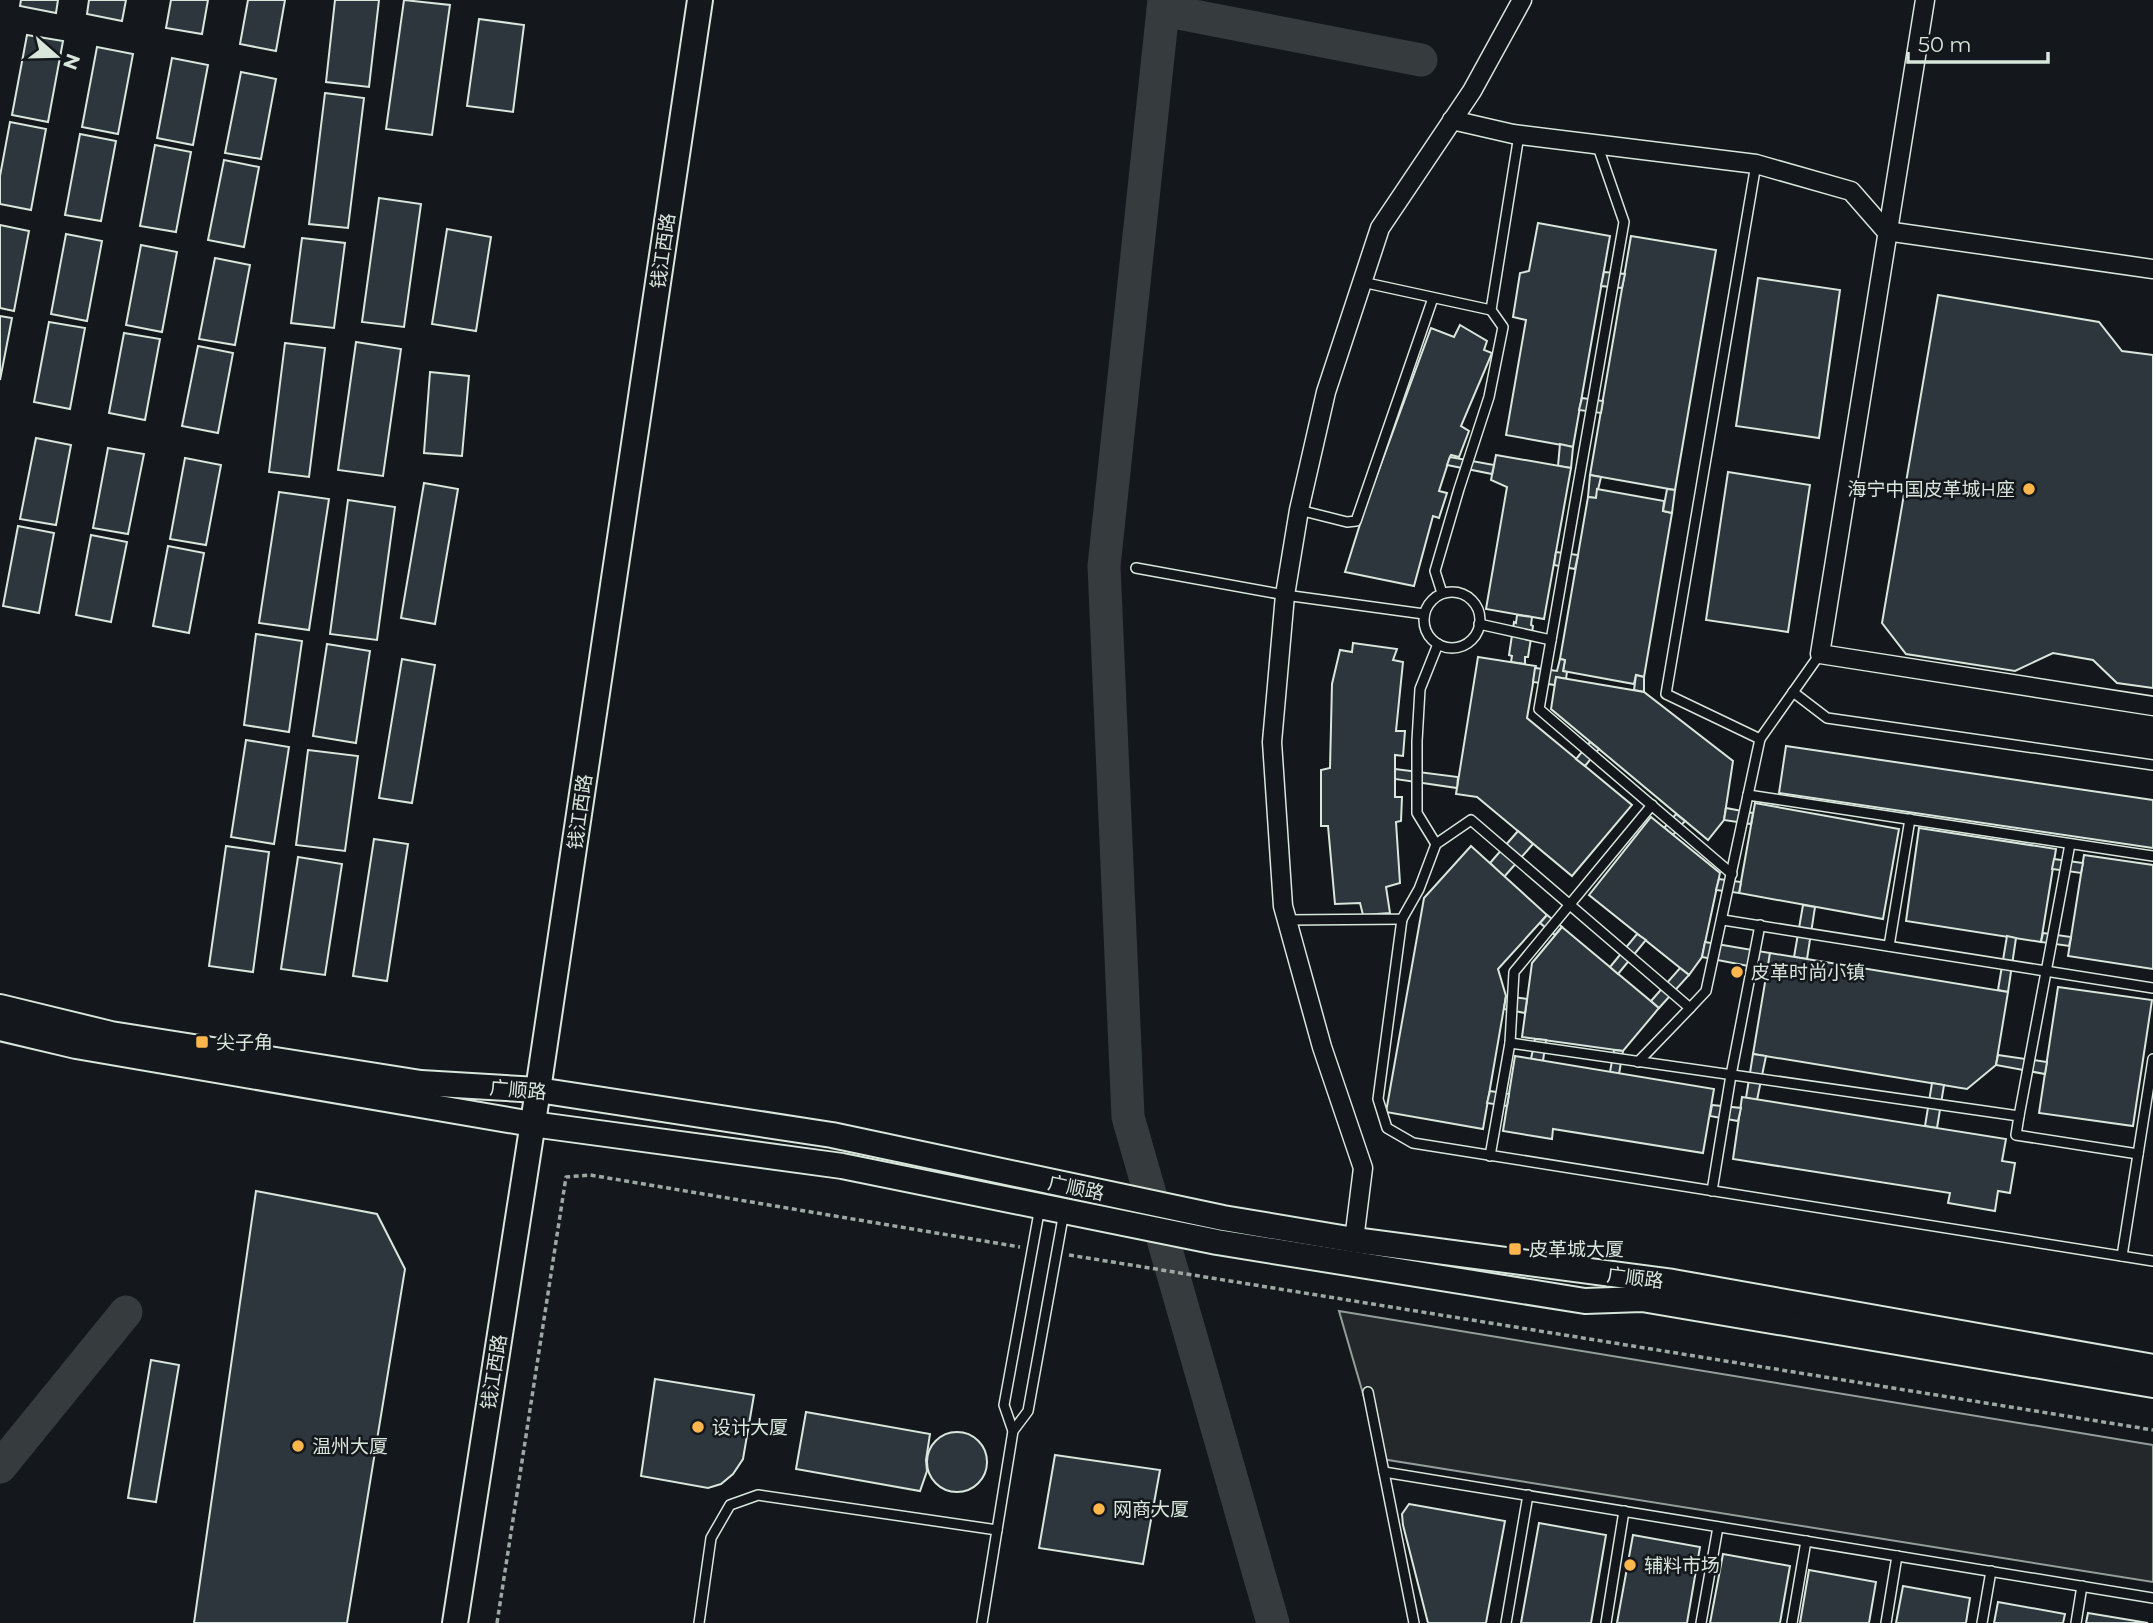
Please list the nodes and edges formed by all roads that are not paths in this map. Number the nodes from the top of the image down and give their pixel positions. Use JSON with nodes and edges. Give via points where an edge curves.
{"nodes":[{"id":1,"x":700,"y":0,"type":"edge"},
{"id":2,"x":1522,"y":0,"type":"edge"},
{"id":3,"x":1925,"y":0,"type":"edge"},
{"id":4,"x":1452,"y":120,"type":"junction"},
{"id":5,"x":1519,"y":135,"type":"junction"},
{"id":6,"x":1597,"y":144,"type":"junction"},
{"id":7,"x":1756,"y":164,"type":"junction"},
{"id":8,"x":1886,"y":231,"type":"junction"},
{"id":9,"x":2153,"y":269,"type":"edge"},
{"id":10,"x":1362,"y":282,"type":"junction"},
{"id":11,"x":1433,"y":298,"type":"junction"},
{"id":12,"x":1491,"y":310,"type":"junction"},
{"id":13,"x":1299,"y":510,"type":"junction"},
{"id":14,"x":1136,"y":568,"type":"dead end"},
{"id":15,"x":1442,"y":593,"type":"junction"},
{"id":16,"x":1285,"y":595,"type":"junction"},
{"id":17,"x":1424,"y":614,"type":"junction"},
{"id":18,"x":1479,"y":624,"type":"junction"},
{"id":19,"x":1551,"y":640,"type":"junction"},
{"id":20,"x":1438,"y":644,"type":"junction"},
{"id":21,"x":1819,"y":654,"type":"junction"},
{"id":22,"x":1793,"y":692,"type":"junction"},
{"id":23,"x":2153,"y":706,"type":"edge"},
{"id":24,"x":1760,"y":739,"type":"junction"},
{"id":25,"x":2153,"y":765,"type":"edge"},
{"id":26,"x":1748,"y":795,"type":"junction"},
{"id":27,"x":1652,"y":805,"type":"junction"},
{"id":28,"x":1910,"y":819,"type":"junction"},
{"id":29,"x":1436,"y":844,"type":"junction"},
{"id":30,"x":2070,"y":844,"type":"junction"},
{"id":31,"x":2153,"y":856,"type":"edge"},
{"id":32,"x":1732,"y":874,"type":"junction"},
{"id":33,"x":1569,"y":904,"type":"junction"},
{"id":34,"x":1402,"y":919,"type":"junction"},
{"id":35,"x":1287,"y":920,"type":"junction"},
{"id":36,"x":1723,"y":920,"type":"junction"},
{"id":37,"x":1760,"y":925,"type":"junction"},
{"id":38,"x":1889,"y":946,"type":"junction"},
{"id":39,"x":2046,"y":971,"type":"junction"},
{"id":40,"x":2153,"y":988,"type":"edge"},
{"id":41,"x":0,"y":1007,"type":"edge"},
{"id":42,"x":1690,"y":1008,"type":"junction"},
{"id":43,"x":0,"y":1028,"type":"edge"},
{"id":44,"x":1510,"y":1043,"type":"junction"},
{"id":45,"x":2153,"y":1059,"type":"edge"},
{"id":46,"x":1638,"y":1062,"type":"junction"},
{"id":47,"x":1731,"y":1075,"type":"junction"},
{"id":48,"x":538,"y":1090,"type":"junction"},
{"id":49,"x":2018,"y":1116,"type":"junction"},
{"id":50,"x":532,"y":1124,"type":"junction"},
{"id":51,"x":2138,"y":1154,"type":"junction"},
{"id":52,"x":1490,"y":1156,"type":"junction"},
{"id":53,"x":1044,"y":1181,"type":"junction"},
{"id":54,"x":1069,"y":1186,"type":"junction"},
{"id":55,"x":1712,"y":1191,"type":"junction"},
{"id":56,"x":1040,"y":1207,"type":"junction"},
{"id":57,"x":1064,"y":1212,"type":"junction"},
{"id":58,"x":1354,"y":1240,"type":"junction"},
{"id":59,"x":2122,"y":1256,"type":"junction"},
{"id":60,"x":2153,"y":1261,"type":"edge"},
{"id":61,"x":2153,"y":1367,"type":"edge"},
{"id":62,"x":2153,"y":1385,"type":"edge"},
{"id":63,"x":1368,"y":1392,"type":"dead end"},
{"id":64,"x":1013,"y":1431,"type":"junction"},
{"id":65,"x":1384,"y":1472,"type":"junction"},
{"id":66,"x":1528,"y":1495,"type":"junction"},
{"id":67,"x":1624,"y":1511,"type":"junction"},
{"id":68,"x":1718,"y":1527,"type":"junction"},
{"id":69,"x":997,"y":1530,"type":"junction"},
{"id":70,"x":1806,"y":1541,"type":"junction"},
{"id":71,"x":1897,"y":1556,"type":"junction"},
{"id":72,"x":1991,"y":1571,"type":"junction"},
{"id":73,"x":2082,"y":1586,"type":"junction"},
{"id":74,"x":2153,"y":1598,"type":"edge"},
{"id":75,"x":455,"y":1623,"type":"edge"},
{"id":76,"x":699,"y":1623,"type":"edge"},
{"id":77,"x":982,"y":1623,"type":"edge"},
{"id":78,"x":1414,"y":1623,"type":"edge"},
{"id":79,"x":1506,"y":1623,"type":"edge"},
{"id":80,"x":1606,"y":1623,"type":"edge"},
{"id":81,"x":1701,"y":1623,"type":"edge"},
{"id":82,"x":1792,"y":1623,"type":"edge"},
{"id":83,"x":1886,"y":1623,"type":"edge"},
{"id":84,"x":1982,"y":1623,"type":"edge"},
{"id":85,"x":2076,"y":1623,"type":"edge"}],
"edges":[{"from":1,"to":48,"type":"main road","name":"钱江西路"},
{"from":2,"to":4,"type":"street"},
{"from":3,"to":8,"type":"street"},
{"from":4,"to":5,"type":"street"},
{"from":4,"to":10,"type":"street","via":[[1380,228]]},
{"from":5,"to":6,"type":"street"},
{"from":5,"to":12,"type":"lane"},
{"from":6,"to":7,"type":"street"},
{"from":6,"to":19,"type":"lane","via":[[1624,222]]},
{"from":7,"to":8,"type":"street","via":[[1852,191]]},
{"from":7,"to":24,"type":"lane","via":[[1666,694]]},
{"from":8,"to":9,"type":"street"},
{"from":8,"to":21,"type":"street"},
{"from":10,"to":11,"type":"lane"},
{"from":10,"to":13,"type":"street","via":[[1326,392]]},
{"from":11,"to":12,"type":"lane"},
{"from":11,"to":13,"type":"lane","via":[[1356,521]]},
{"from":12,"to":15,"type":"lane","via":[[1503,327],[1489,397],[1435,571]]},
{"from":13,"to":16,"type":"street"},
{"from":14,"to":16,"type":"lane"},
{"from":15,"to":17,"type":"lane"},
{"from":15,"to":18,"type":"lane","via":[[1469,598]]},
{"from":16,"to":17,"type":"lane"},
{"from":16,"to":35,"type":"street","via":[[1272,741]]},
{"from":17,"to":20,"type":"lane","via":[[1427,632]]},
{"from":18,"to":19,"type":"lane"},
{"from":18,"to":20,"type":"lane","via":[[1464,644]]},
{"from":19,"to":27,"type":"lane","via":[[1539,709]]},
{"from":20,"to":29,"type":"lane","via":[[1420,689],[1417,741],[1417,813]]},
{"from":21,"to":22,"type":"lane"},
{"from":21,"to":23,"type":"street"},
{"from":22,"to":24,"type":"lane"},
{"from":22,"to":25,"type":"lane","via":[[1827,718]]},
{"from":24,"to":26,"type":"lane"},
{"from":26,"to":28,"type":"lane"},
{"from":26,"to":32,"type":"lane"},
{"from":27,"to":32,"type":"lane"},
{"from":27,"to":33,"type":"lane"},
{"from":28,"to":30,"type":"lane"},
{"from":28,"to":38,"type":"lane"},
{"from":29,"to":33,"type":"lane","via":[[1471,820]]},
{"from":29,"to":34,"type":"lane"},
{"from":30,"to":31,"type":"lane"},
{"from":30,"to":39,"type":"lane"},
{"from":32,"to":36,"type":"lane"},
{"from":33,"to":42,"type":"lane"},
{"from":33,"to":44,"type":"lane","via":[[1514,972]]},
{"from":34,"to":35,"type":"lane"},
{"from":34,"to":52,"type":"lane","via":[[1378,1099],[1387,1128],[1413,1143]]},
{"from":35,"to":58,"type":"street","via":[[1322,1047],[1363,1168]]},
{"from":36,"to":37,"type":"lane"},
{"from":36,"to":42,"type":"lane","via":[[1706,991]]},
{"from":37,"to":38,"type":"lane"},
{"from":37,"to":47,"type":"lane"},
{"from":38,"to":39,"type":"lane"},
{"from":39,"to":40,"type":"lane"},
{"from":39,"to":49,"type":"lane"},
{"from":41,"to":48,"type":"main road","name":"广顺路","via":[[111,1034],[421,1083]]},
{"from":42,"to":46,"type":"lane"},
{"from":43,"to":50,"type":"main road","name":"广顺路","via":[[89,1048]]},
{"from":44,"to":46,"type":"lane"},
{"from":44,"to":52,"type":"lane"},
{"from":45,"to":51,"type":"lane"},
{"from":46,"to":47,"type":"lane"},
{"from":47,"to":49,"type":"lane"},
{"from":47,"to":55,"type":"lane"},
{"from":48,"to":50,"type":"main road","name":"钱江西路"},
{"from":48,"to":53,"type":"main road","name":"广顺路","via":[[832,1135]]},
{"from":49,"to":51,"type":"lane","via":[[2016,1135]]},
{"from":50,"to":56,"type":"main road","name":"广顺路","via":[[842,1166]]},
{"from":50,"to":75,"type":"main road","name":"钱江西路"},
{"from":51,"to":59,"type":"lane"},
{"from":52,"to":55,"type":"lane"},
{"from":53,"to":54,"type":"main road","name":"广顺路"},
{"from":53,"to":56,"type":"lane"},
{"from":54,"to":57,"type":"lane"},
{"from":54,"to":58,"type":"main road","name":"广顺路"},
{"from":55,"to":59,"type":"lane"},
{"from":56,"to":57,"type":"main road","name":"广顺路"},
{"from":56,"to":64,"type":"lane","via":[[1004,1405]]},
{"from":57,"to":62,"type":"main road","name":"广顺路","via":[[1217,1242],[1585,1301],[1642,1299]]},
{"from":57,"to":64,"type":"lane","via":[[1028,1411]]},
{"from":58,"to":61,"type":"main road","name":"广顺路","via":[[1673,1282]]},
{"from":59,"to":60,"type":"lane"},
{"from":63,"to":65,"type":"lane"},
{"from":64,"to":69,"type":"lane"},
{"from":65,"to":66,"type":"lane"},
{"from":65,"to":78,"type":"lane"},
{"from":66,"to":67,"type":"lane"},
{"from":66,"to":79,"type":"lane"},
{"from":67,"to":68,"type":"lane"},
{"from":67,"to":80,"type":"lane"},
{"from":68,"to":70,"type":"lane"},
{"from":68,"to":81,"type":"lane"},
{"from":69,"to":76,"type":"lane","via":[[758,1495],[730,1506],[711,1538]]},
{"from":69,"to":77,"type":"lane"},
{"from":70,"to":71,"type":"lane"},
{"from":70,"to":82,"type":"lane"},
{"from":71,"to":72,"type":"lane"},
{"from":71,"to":83,"type":"lane"},
{"from":72,"to":73,"type":"lane"},
{"from":72,"to":84,"type":"lane"},
{"from":73,"to":74,"type":"lane"},
{"from":73,"to":85,"type":"lane"}]}
